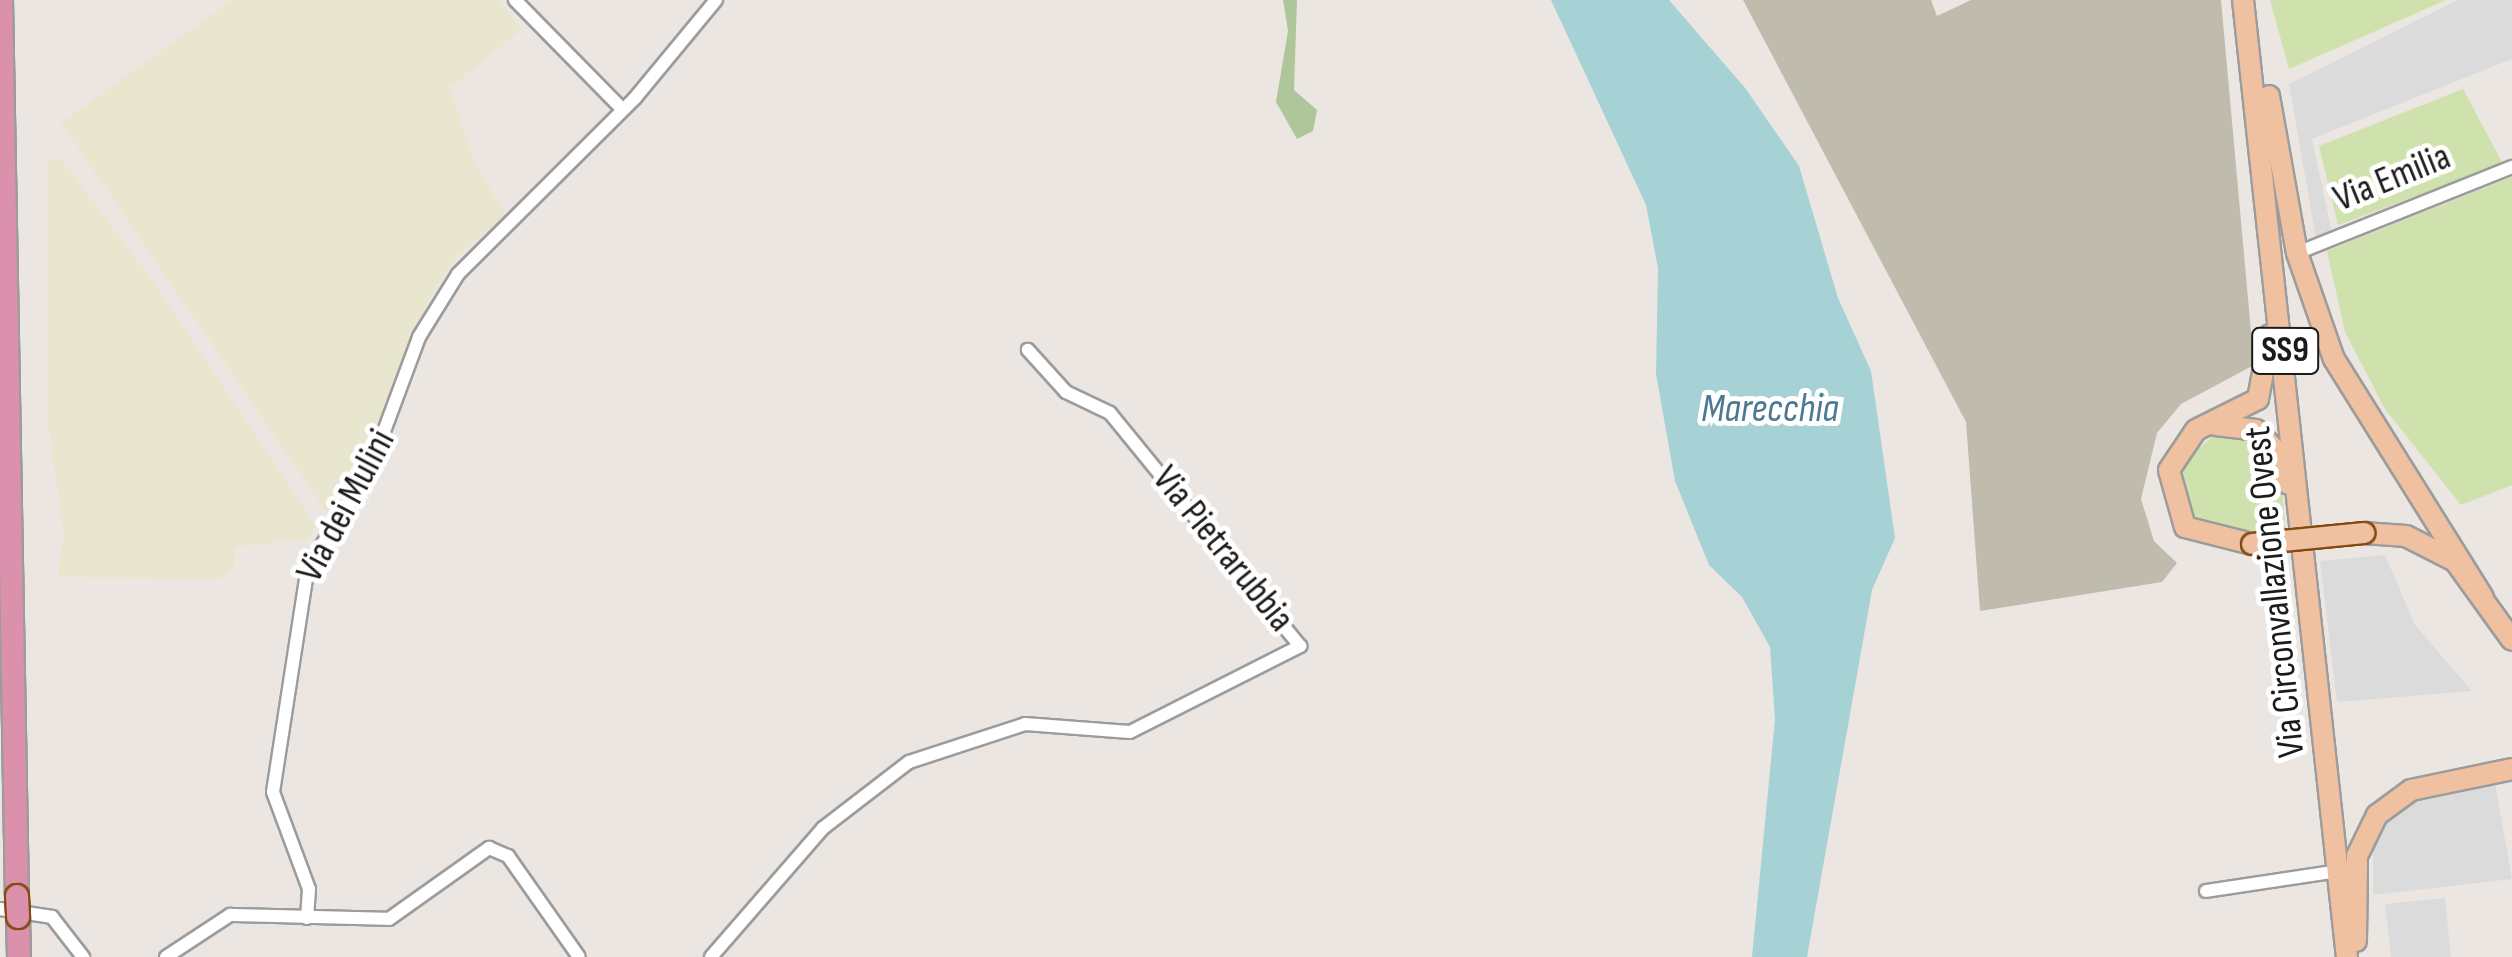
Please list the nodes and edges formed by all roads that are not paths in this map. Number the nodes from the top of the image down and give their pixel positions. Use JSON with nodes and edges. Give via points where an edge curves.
{"nodes":[{"id":1,"x":1,"y":0,"type":"edge"},
{"id":2,"x":515,"y":0,"type":"edge"},
{"id":3,"x":716,"y":0,"type":"edge"},
{"id":4,"x":2244,"y":3,"type":"edge"},
{"id":5,"x":620,"y":107,"type":"junction"},
{"id":6,"x":2512,"y":167,"type":"edge"},
{"id":7,"x":2265,"y":168,"type":"junction"},
{"id":8,"x":2298,"y":253,"type":"junction"},
{"id":9,"x":1028,"y":350,"type":"dead end"},
{"id":10,"x":2208,"y":425,"type":"junction"},
{"id":11,"x":2483,"y":597,"type":"junction"},
{"id":12,"x":2512,"y":640,"type":"edge"},
{"id":13,"x":2318,"y":666,"type":"junction"},
{"id":14,"x":2512,"y":769,"type":"edge"},
{"id":15,"x":2338,"y":872,"type":"junction"},
{"id":16,"x":2206,"y":891,"type":"dead end"},
{"id":17,"x":12,"y":907,"type":"edge"},
{"id":18,"x":307,"y":918,"type":"junction"},
{"id":19,"x":19,"y":957,"type":"edge"},
{"id":20,"x":83,"y":957,"type":"edge"},
{"id":21,"x":166,"y":957,"type":"edge"},
{"id":22,"x":579,"y":957,"type":"edge"},
{"id":23,"x":712,"y":957,"type":"edge"},
{"id":24,"x":2348,"y":957,"type":"edge"}],
"edges":[{"from":1,"to":17,"type":"highway"},
{"from":2,"to":5,"type":"street"},
{"from":3,"to":5,"type":"street","name":"Via dei Mulini"},
{"from":4,"to":7,"type":"main road","name":"Via Circonvallazione Ovest","number":"SS9"},
{"from":4,"to":8,"type":"main road"},
{"from":5,"to":18,"type":"street","name":"Via dei Mulini","via":[[440,300],[384,442],[308,567],[274,778],[309,889]]},
{"from":6,"to":8,"type":"street","name":"Via Emilia"},
{"from":7,"to":10,"type":"main road","via":[[2268,382],[2258,400]]},
{"from":7,"to":13,"type":"main road","name":"Via Circonvallazione Ovest","number":"SS9"},
{"from":8,"to":11,"type":"main road","via":[[2357,402]]},
{"from":9,"to":23,"type":"street","name":"Via Pietrarubbia","via":[[1066,392],[1110,413],[1300,646],[1130,732],[1025,724],[909,762],[823,828]]},
{"from":10,"to":11,"type":"main road","bridge":true,"via":[[2175,453],[2174,510],[2203,538],[2252,544],[2364,533],[2428,543]]},
{"from":10,"to":13,"type":"main road","via":[[2256,430],[2281,456],[2302,630]]},
{"from":11,"to":12,"type":"main road"},
{"from":13,"to":15,"type":"main road","name":"Via Circonvallazione Ovest","number":"SS9"},
{"from":14,"to":24,"type":"main road","via":[[2411,790],[2376,814],[2358,856]]},
{"from":15,"to":16,"type":"street"},
{"from":15,"to":24,"type":"main road","name":"Via Circonvallazione Ovest","number":"SS9"},
{"from":17,"to":19,"type":"highway"},
{"from":17,"to":20,"type":"street","via":[[52,917]]},
{"from":18,"to":21,"type":"street","via":[[230,915]]},
{"from":18,"to":22,"type":"street","via":[[388,919],[496,848]]}]}
